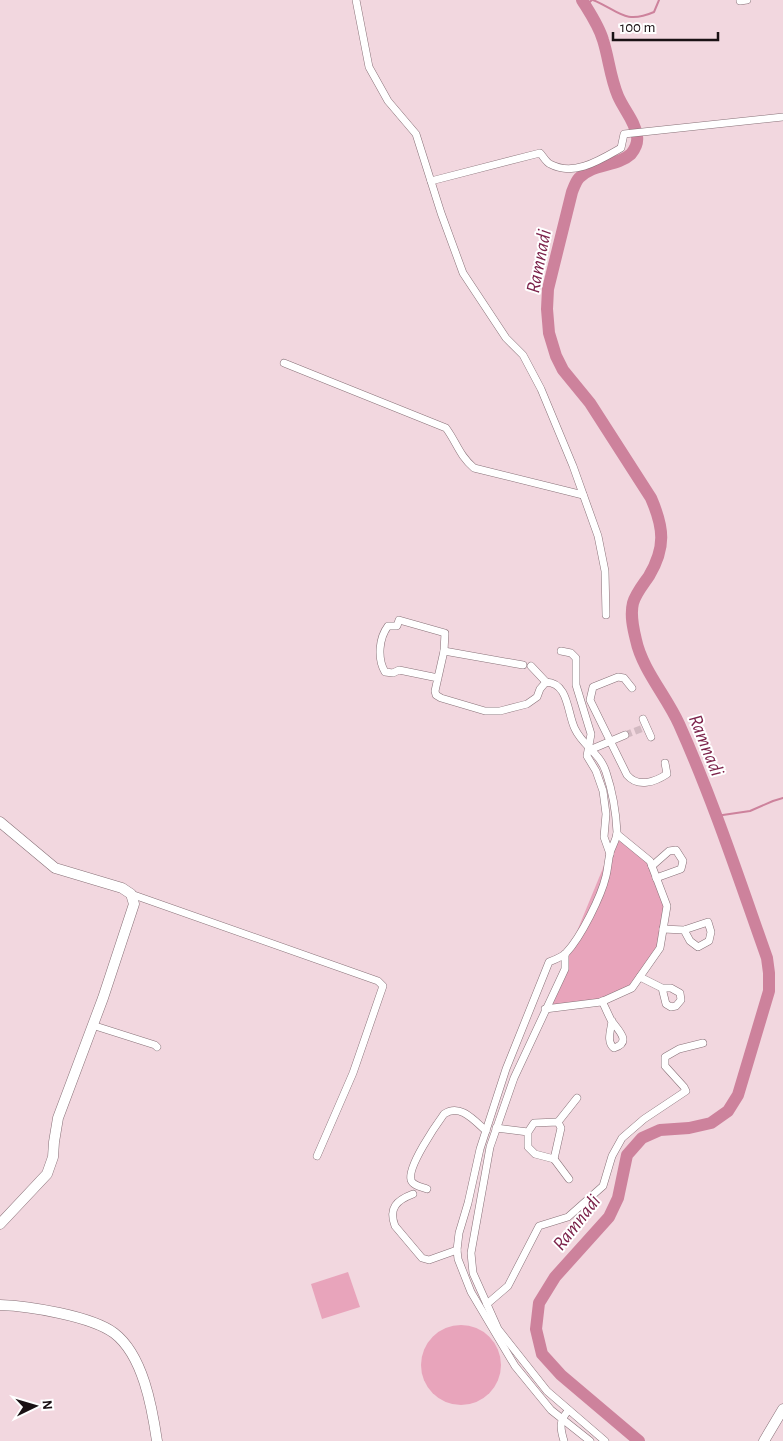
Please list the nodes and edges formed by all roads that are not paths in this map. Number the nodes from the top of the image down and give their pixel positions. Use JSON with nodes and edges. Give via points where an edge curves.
{"nodes":[{"id":1,"x":356,"y":0,"type":"edge"},
{"id":2,"x":783,"y":118,"type":"edge"},
{"id":3,"x":431,"y":181,"type":"junction"},
{"id":4,"x":284,"y":363,"type":"dead end"},
{"id":5,"x":584,"y":495,"type":"junction"},
{"id":6,"x":606,"y":615,"type":"dead end"},
{"id":7,"x":444,"y":651,"type":"junction"},
{"id":8,"x":561,"y":651,"type":"dead end"},
{"id":9,"x":523,"y":665,"type":"dead end"},
{"id":10,"x":531,"y":666,"type":"dead end"},
{"id":11,"x":438,"y":678,"type":"junction"},
{"id":12,"x":546,"y":682,"type":"junction"},
{"id":13,"x":632,"y":688,"type":"dead end"},
{"id":14,"x":643,"y":719,"type":"dead end"},
{"id":15,"x":625,"y":736,"type":"tunnel mouth"},
{"id":16,"x":651,"y":737,"type":"dead end"},
{"id":17,"x":610,"y":742,"type":"junction"},
{"id":18,"x":590,"y":747,"type":"junction"},
{"id":19,"x":665,"y":763,"type":"dead end"},
{"id":20,"x":0,"y":822,"type":"edge"},
{"id":21,"x":617,"y":834,"type":"junction"},
{"id":22,"x":610,"y":854,"type":"junction"},
{"id":23,"x":652,"y":866,"type":"junction"},
{"id":24,"x":656,"y":878,"type":"junction"},
{"id":25,"x":131,"y":894,"type":"junction"},
{"id":26,"x":663,"y":928,"type":"junction"},
{"id":27,"x":684,"y":930,"type":"dead end"},
{"id":28,"x":565,"y":954,"type":"junction"},
{"id":29,"x":640,"y":977,"type":"junction"},
{"id":30,"x":662,"y":988,"type":"dead end"},
{"id":31,"x":602,"y":1001,"type":"junction"},
{"id":32,"x":545,"y":1008,"type":"junction"},
{"id":33,"x":612,"y":1021,"type":"dead end"},
{"id":34,"x":92,"y":1025,"type":"junction"},
{"id":35,"x":703,"y":1043,"type":"dead end"},
{"id":36,"x":157,"y":1047,"type":"dead end"},
{"id":37,"x":577,"y":1098,"type":"dead end"},
{"id":38,"x":558,"y":1122,"type":"junction"},
{"id":39,"x":496,"y":1128,"type":"junction"},
{"id":40,"x":486,"y":1131,"type":"junction"},
{"id":41,"x":528,"y":1132,"type":"junction"},
{"id":42,"x":318,"y":1156,"type":"dead end"},
{"id":43,"x":554,"y":1158,"type":"junction"},
{"id":44,"x":569,"y":1180,"type":"dead end"},
{"id":45,"x":427,"y":1189,"type":"dead end"},
{"id":46,"x":413,"y":1194,"type":"dead end"},
{"id":47,"x":0,"y":1224,"type":"edge"},
{"id":48,"x":457,"y":1250,"type":"junction"},
{"id":49,"x":473,"y":1273,"type":"junction"},
{"id":50,"x":464,"y":1277,"type":"junction"},
{"id":51,"x":487,"y":1304,"type":"junction"},
{"id":52,"x":0,"y":1305,"type":"edge"},
{"id":53,"x":783,"y":1409,"type":"edge"},
{"id":54,"x":568,"y":1410,"type":"junction"},
{"id":55,"x":562,"y":1418,"type":"junction"},
{"id":56,"x":157,"y":1441,"type":"edge"},
{"id":57,"x":564,"y":1441,"type":"edge"},
{"id":58,"x":590,"y":1441,"type":"edge"},
{"id":59,"x":605,"y":1441,"type":"edge"},
{"id":60,"x":764,"y":1441,"type":"edge"}],
"edges":[{"from":1,"to":3,"type":"street","via":[[369,67],[388,101],[416,134]]},
{"from":2,"to":3,"type":"street","via":[[624,134],[621,148],[601,160],[573,170],[549,164],[540,152]]},
{"from":3,"to":5,"type":"street","via":[[463,272],[506,338],[523,355],[541,389]]},
{"from":4,"to":5,"type":"street","via":[[446,428],[464,459],[474,468]]},
{"from":5,"to":6,"type":"street","via":[[602,556]]},
{"from":7,"to":9,"type":"street"},
{"from":7,"to":11,"type":"street"},
{"from":7,"to":11,"type":"street","via":[[445,633],[440,630],[399,620],[397,626],[388,626],[383,633],[380,654],[385,672],[394,674],[399,670]]},
{"from":8,"to":18,"type":"street","via":[[576,658],[576,685],[591,734]]},
{"from":10,"to":12,"type":"street"},
{"from":11,"to":12,"type":"street","via":[[435,691],[440,698],[485,711],[527,704],[537,697]]},
{"from":12,"to":18,"type":"street","via":[[560,687],[575,730]]},
{"from":13,"to":17,"type":"street","via":[[618,676],[593,687],[590,700]]},
{"from":14,"to":16,"type":"street"},
{"from":15,"to":17,"type":"street"},
{"from":17,"to":18,"type":"street"},
{"from":17,"to":19,"type":"street","via":[[627,775],[638,783],[667,774]]},
{"from":18,"to":21,"type":"street","via":[[606,771]]},
{"from":18,"to":22,"type":"street","via":[[587,756],[603,791],[604,837]]},
{"from":20,"to":25,"type":"street","via":[[55,868],[122,888]]},
{"from":21,"to":22,"type":"street"},
{"from":21,"to":23,"type":"street"},
{"from":22,"to":28,"type":"street","via":[[596,905]]},
{"from":23,"to":24,"type":"street"},
{"from":23,"to":24,"type":"street","via":[[676,850],[683,862],[681,869]]},
{"from":24,"to":26,"type":"street","via":[[667,906]]},
{"from":25,"to":34,"type":"street","via":[[134,904]]},
{"from":25,"to":42,"type":"street","via":[[383,986],[353,1073]]},
{"from":26,"to":27,"type":"street"},
{"from":26,"to":29,"type":"street","via":[[660,948]]},
{"from":28,"to":32,"type":"street","via":[[565,969]]},
{"from":28,"to":40,"type":"street","via":[[549,962],[506,1069]]},
{"from":29,"to":30,"type":"street"},
{"from":29,"to":31,"type":"street","via":[[632,988]]},
{"from":31,"to":32,"type":"street"},
{"from":31,"to":33,"type":"street"},
{"from":32,"to":39,"type":"street"},
{"from":34,"to":36,"type":"street"},
{"from":34,"to":47,"type":"street","via":[[58,1118],[53,1157],[47,1174]]},
{"from":35,"to":51,"type":"street","via":[[679,1049],[665,1057],[665,1066],[686,1091],[622,1138],[612,1156],[603,1186],[568,1217],[539,1226],[508,1286]]},
{"from":37,"to":38,"type":"street"},
{"from":38,"to":41,"type":"street","via":[[534,1123]]},
{"from":38,"to":43,"type":"street","via":[[561,1128]]},
{"from":39,"to":41,"type":"street"},
{"from":39,"to":49,"type":"street","via":[[471,1253]]},
{"from":40,"to":45,"type":"street","via":[[461,1111],[450,1110],[444,1114],[411,1172],[410,1179],[414,1184]]},
{"from":40,"to":48,"type":"street"},
{"from":41,"to":43,"type":"street","via":[[528,1147],[535,1154]]},
{"from":43,"to":44,"type":"street"},
{"from":46,"to":48,"type":"street","via":[[396,1203],[392,1220],[395,1226],[422,1258],[428,1260]]},
{"from":48,"to":50,"type":"street"},
{"from":49,"to":50,"type":"street"},
{"from":49,"to":51,"type":"street"},
{"from":50,"to":55,"type":"street","via":[[516,1366],[551,1410]]},
{"from":51,"to":54,"type":"street","via":[[498,1329],[547,1391]]},
{"from":52,"to":56,"type":"street","via":[[67,1314],[114,1333],[137,1363],[153,1413]]},
{"from":53,"to":60,"type":"street"},
{"from":54,"to":55,"type":"street"},
{"from":54,"to":59,"type":"street"},
{"from":55,"to":57,"type":"street"},
{"from":55,"to":58,"type":"street"}]}
